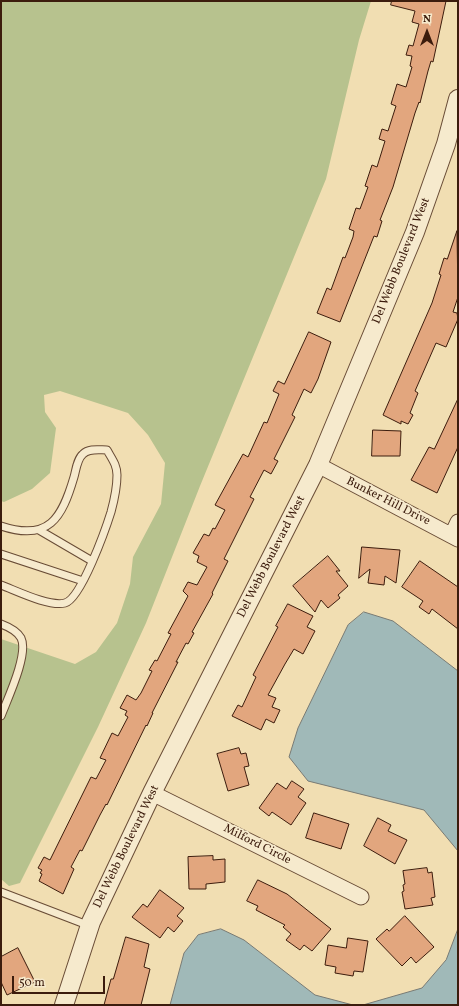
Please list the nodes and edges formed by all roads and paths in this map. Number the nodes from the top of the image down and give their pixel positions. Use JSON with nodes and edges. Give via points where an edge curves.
{"nodes":[{"id":1,"x":458,"y":100,"type":"edge"},
{"id":2,"x":318,"y":465,"type":"junction"},
{"id":3,"x":1,"y":526,"type":"edge"},
{"id":4,"x":39,"y":530,"type":"junction"},
{"id":5,"x":456,"y":532,"type":"edge"},
{"id":6,"x":1,"y":554,"type":"edge"},
{"id":7,"x":92,"y":561,"type":"junction"},
{"id":8,"x":83,"y":581,"type":"junction"},
{"id":9,"x":1,"y":585,"type":"edge"},
{"id":10,"x":1,"y":624,"type":"edge"},
{"id":11,"x":1,"y":716,"type":"edge"},
{"id":12,"x":152,"y":793,"type":"junction"},
{"id":13,"x":1,"y":892,"type":"edge"},
{"id":14,"x":361,"y":897,"type":"dead end"},
{"id":15,"x":90,"y":926,"type":"junction"},
{"id":16,"x":64,"y":1005,"type":"edge"}],
"edges":[{"from":1,"to":2,"type":"street","name":"Del Webb Boulevard West","via":[[416,232]]},
{"from":2,"to":5,"type":"street","name":"Bunker Hill Drive"},
{"from":2,"to":12,"type":"street","name":"Del Webb Boulevard West"},
{"from":3,"to":4,"type":"lane","via":[[24,531]]},
{"from":4,"to":7,"type":"lane"},
{"from":4,"to":7,"type":"lane","via":[[52,524],[61,513],[83,453],[94,449],[107,450],[116,464],[117,475],[111,511]]},
{"from":6,"to":8,"type":"lane"},
{"from":7,"to":8,"type":"lane"},
{"from":8,"to":9,"type":"lane","via":[[73,599],[58,604]]},
{"from":10,"to":11,"type":"lane","via":[[18,634],[23,644],[20,663]]},
{"from":12,"to":14,"type":"street","name":"Milford Circle"},
{"from":12,"to":15,"type":"street","name":"Del Webb Boulevard West"},
{"from":13,"to":15,"type":"lane"},
{"from":15,"to":16,"type":"street","name":"Del Webb Boulevard West"}]}
